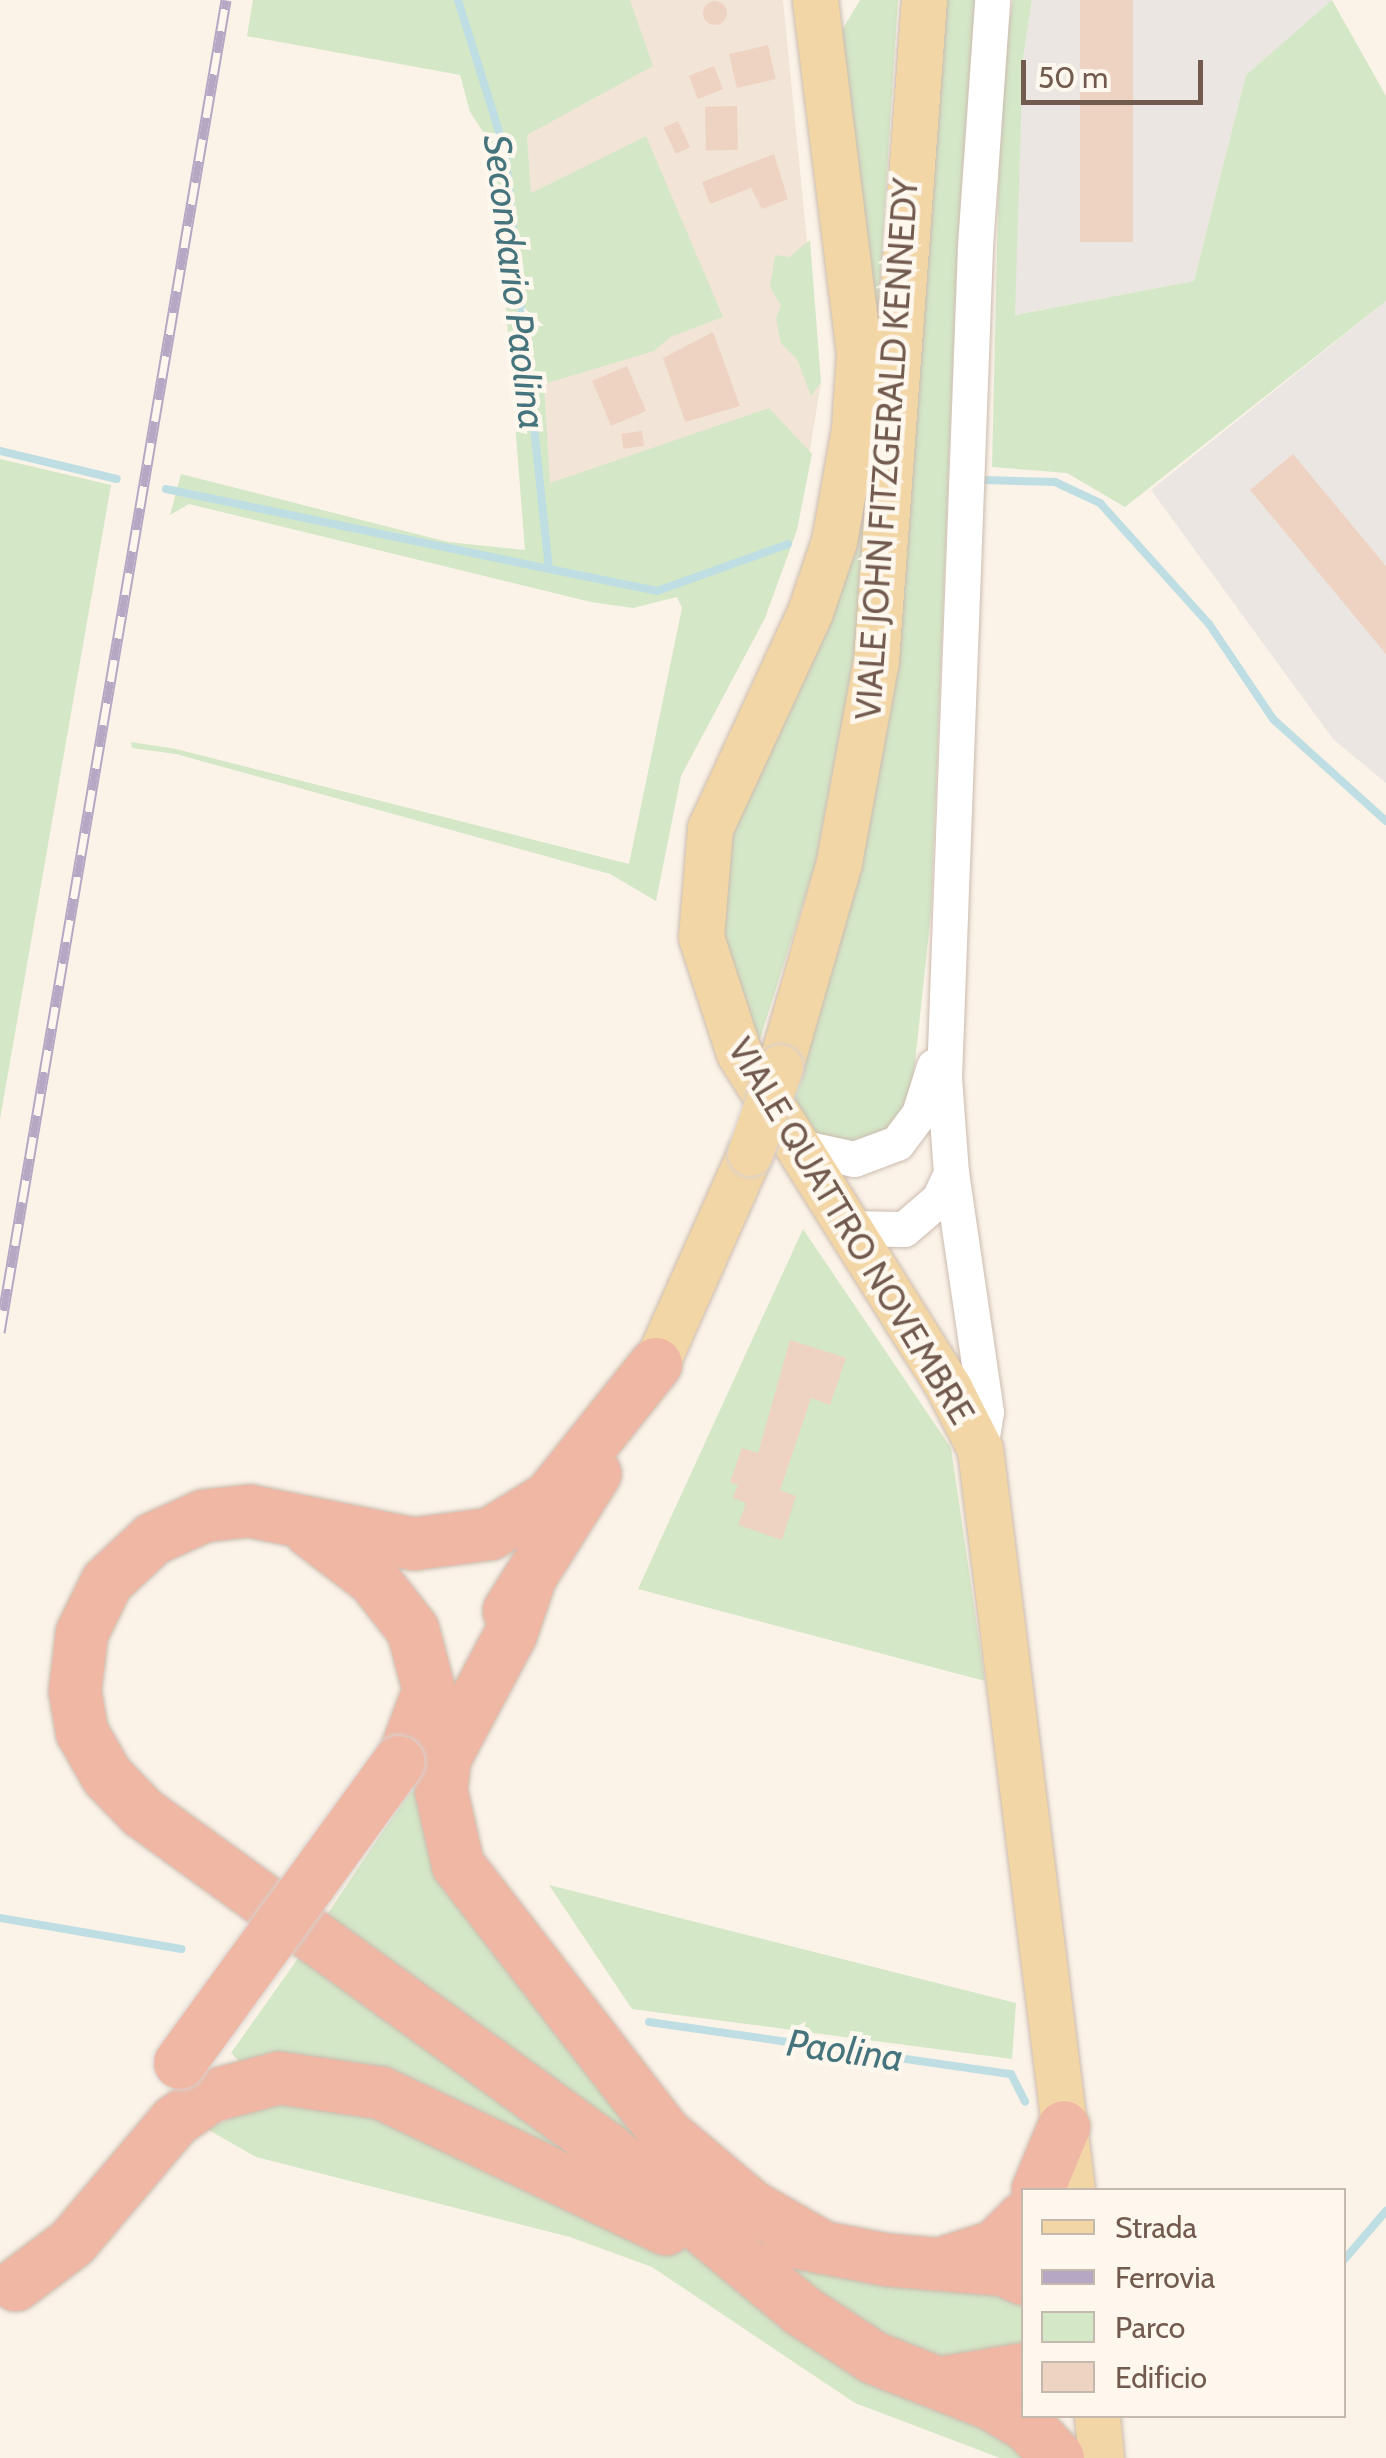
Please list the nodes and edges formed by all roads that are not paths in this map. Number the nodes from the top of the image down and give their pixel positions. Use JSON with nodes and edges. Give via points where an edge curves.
{"nodes":[{"id":1,"x":815,"y":0,"type":"edge"},
{"id":2,"x":924,"y":0,"type":"edge"},
{"id":3,"x":992,"y":0,"type":"edge"},
{"id":4,"x":945,"y":1032,"type":"junction"},
{"id":5,"x":795,"y":1146,"type":"junction"},
{"id":6,"x":951,"y":1173,"type":"junction"},
{"id":7,"x":847,"y":1228,"type":"junction"},
{"id":8,"x":964,"y":1267,"type":"junction"},
{"id":9,"x":656,"y":1364,"type":"junction"},
{"id":10,"x":937,"y":1368,"type":"junction"},
{"id":11,"x":980,"y":1449,"type":"junction"},
{"id":12,"x":293,"y":1519,"type":"junction"},
{"id":13,"x":528,"y":1584,"type":"junction"},
{"id":14,"x":402,"y":1759,"type":"junction"},
{"id":15,"x":1064,"y":2127,"type":"junction"},
{"id":16,"x":606,"y":2148,"type":"junction"},
{"id":17,"x":1039,"y":2188,"type":"edge"},
{"id":18,"x":1072,"y":2188,"type":"edge"},
{"id":19,"x":1021,"y":2221,"type":"edge"},
{"id":20,"x":824,"y":2248,"type":"junction"},
{"id":21,"x":947,"y":2262,"type":"junction"},
{"id":22,"x":1021,"y":2278,"type":"edge"},
{"id":23,"x":8,"y":2298,"type":"edge"},
{"id":24,"x":801,"y":2310,"type":"junction"},
{"id":25,"x":1021,"y":2370,"type":"edge"},
{"id":26,"x":941,"y":2384,"type":"junction"},
{"id":27,"x":1097,"y":2418,"type":"edge"},
{"id":28,"x":1058,"y":2458,"type":"edge"},
{"id":29,"x":1101,"y":2458,"type":"edge"}],
"edges":[{"from":1,"to":5,"type":"main road","name":"VIALE QUATTRO NOVEMBRE","via":[[858,354],[847,476],[810,612],[726,783],[702,876],[701,937],[719,1006]]},
{"from":2,"to":9,"type":"main road","name":"VIALE JOHN FITZGERALD KENNEDY","bridge":true,"via":[[876,661],[840,862],[750,1153]]},
{"from":3,"to":4,"type":"street","via":[[976,228]]},
{"from":4,"to":5,"type":"street","via":[[919,1114],[897,1143],[854,1159]]},
{"from":4,"to":6,"type":"street"},
{"from":5,"to":7,"type":"main road","name":"VIALE QUATTRO NOVEMBRE"},
{"from":6,"to":7,"type":"street","via":[[938,1199],[904,1229]]},
{"from":6,"to":8,"type":"street"},
{"from":7,"to":10,"type":"main road","name":"VIALE QUATTRO NOVEMBRE"},
{"from":8,"to":10,"type":"street"},
{"from":8,"to":11,"type":"street","via":[[986,1412]]},
{"from":9,"to":12,"type":"highway","via":[[550,1497],[490,1534],[414,1544]]},
{"from":9,"to":13,"type":"highway"},
{"from":10,"to":11,"type":"main road","name":"VIALE QUATTRO NOVEMBRE"},
{"from":11,"to":15,"type":"main road","name":"VIALE QUATTRO NOVEMBRE"},
{"from":12,"to":14,"type":"highway","via":[[374,1580],[413,1630],[429,1690]]},
{"from":12,"to":16,"type":"highway","via":[[249,1511],[204,1516],[152,1539],[125,1560],[94,1601],[82,1633],[74,1691],[82,1732],[107,1776],[143,1813]]},
{"from":13,"to":14,"type":"highway"},
{"from":13,"to":20,"type":"highway","via":[[511,1634],[445,1758],[441,1790],[458,1865],[665,2133],[751,2206]]},
{"from":14,"to":23,"type":"highway","bridge":true},
{"from":15,"to":17,"type":"highway"},
{"from":15,"to":18,"type":"main road","name":"VIALE QUATTRO NOVEMBRE"},
{"from":16,"to":20,"type":"highway","via":[[752,2227]]},
{"from":16,"to":24,"type":"highway"},
{"from":19,"to":21,"type":"highway","via":[[996,2246]]},
{"from":20,"to":21,"type":"highway"},
{"from":21,"to":22,"type":"highway"},
{"from":23,"to":24,"type":"highway","via":[[72,2243],[175,2121],[211,2096],[279,2078],[347,2084],[426,2112],[642,2214]]},
{"from":24,"to":26,"type":"highway","via":[[874,2358]]},
{"from":25,"to":26,"type":"highway"},
{"from":26,"to":28,"type":"highway","via":[[1028,2426]]},
{"from":27,"to":29,"type":"main road"}]}
